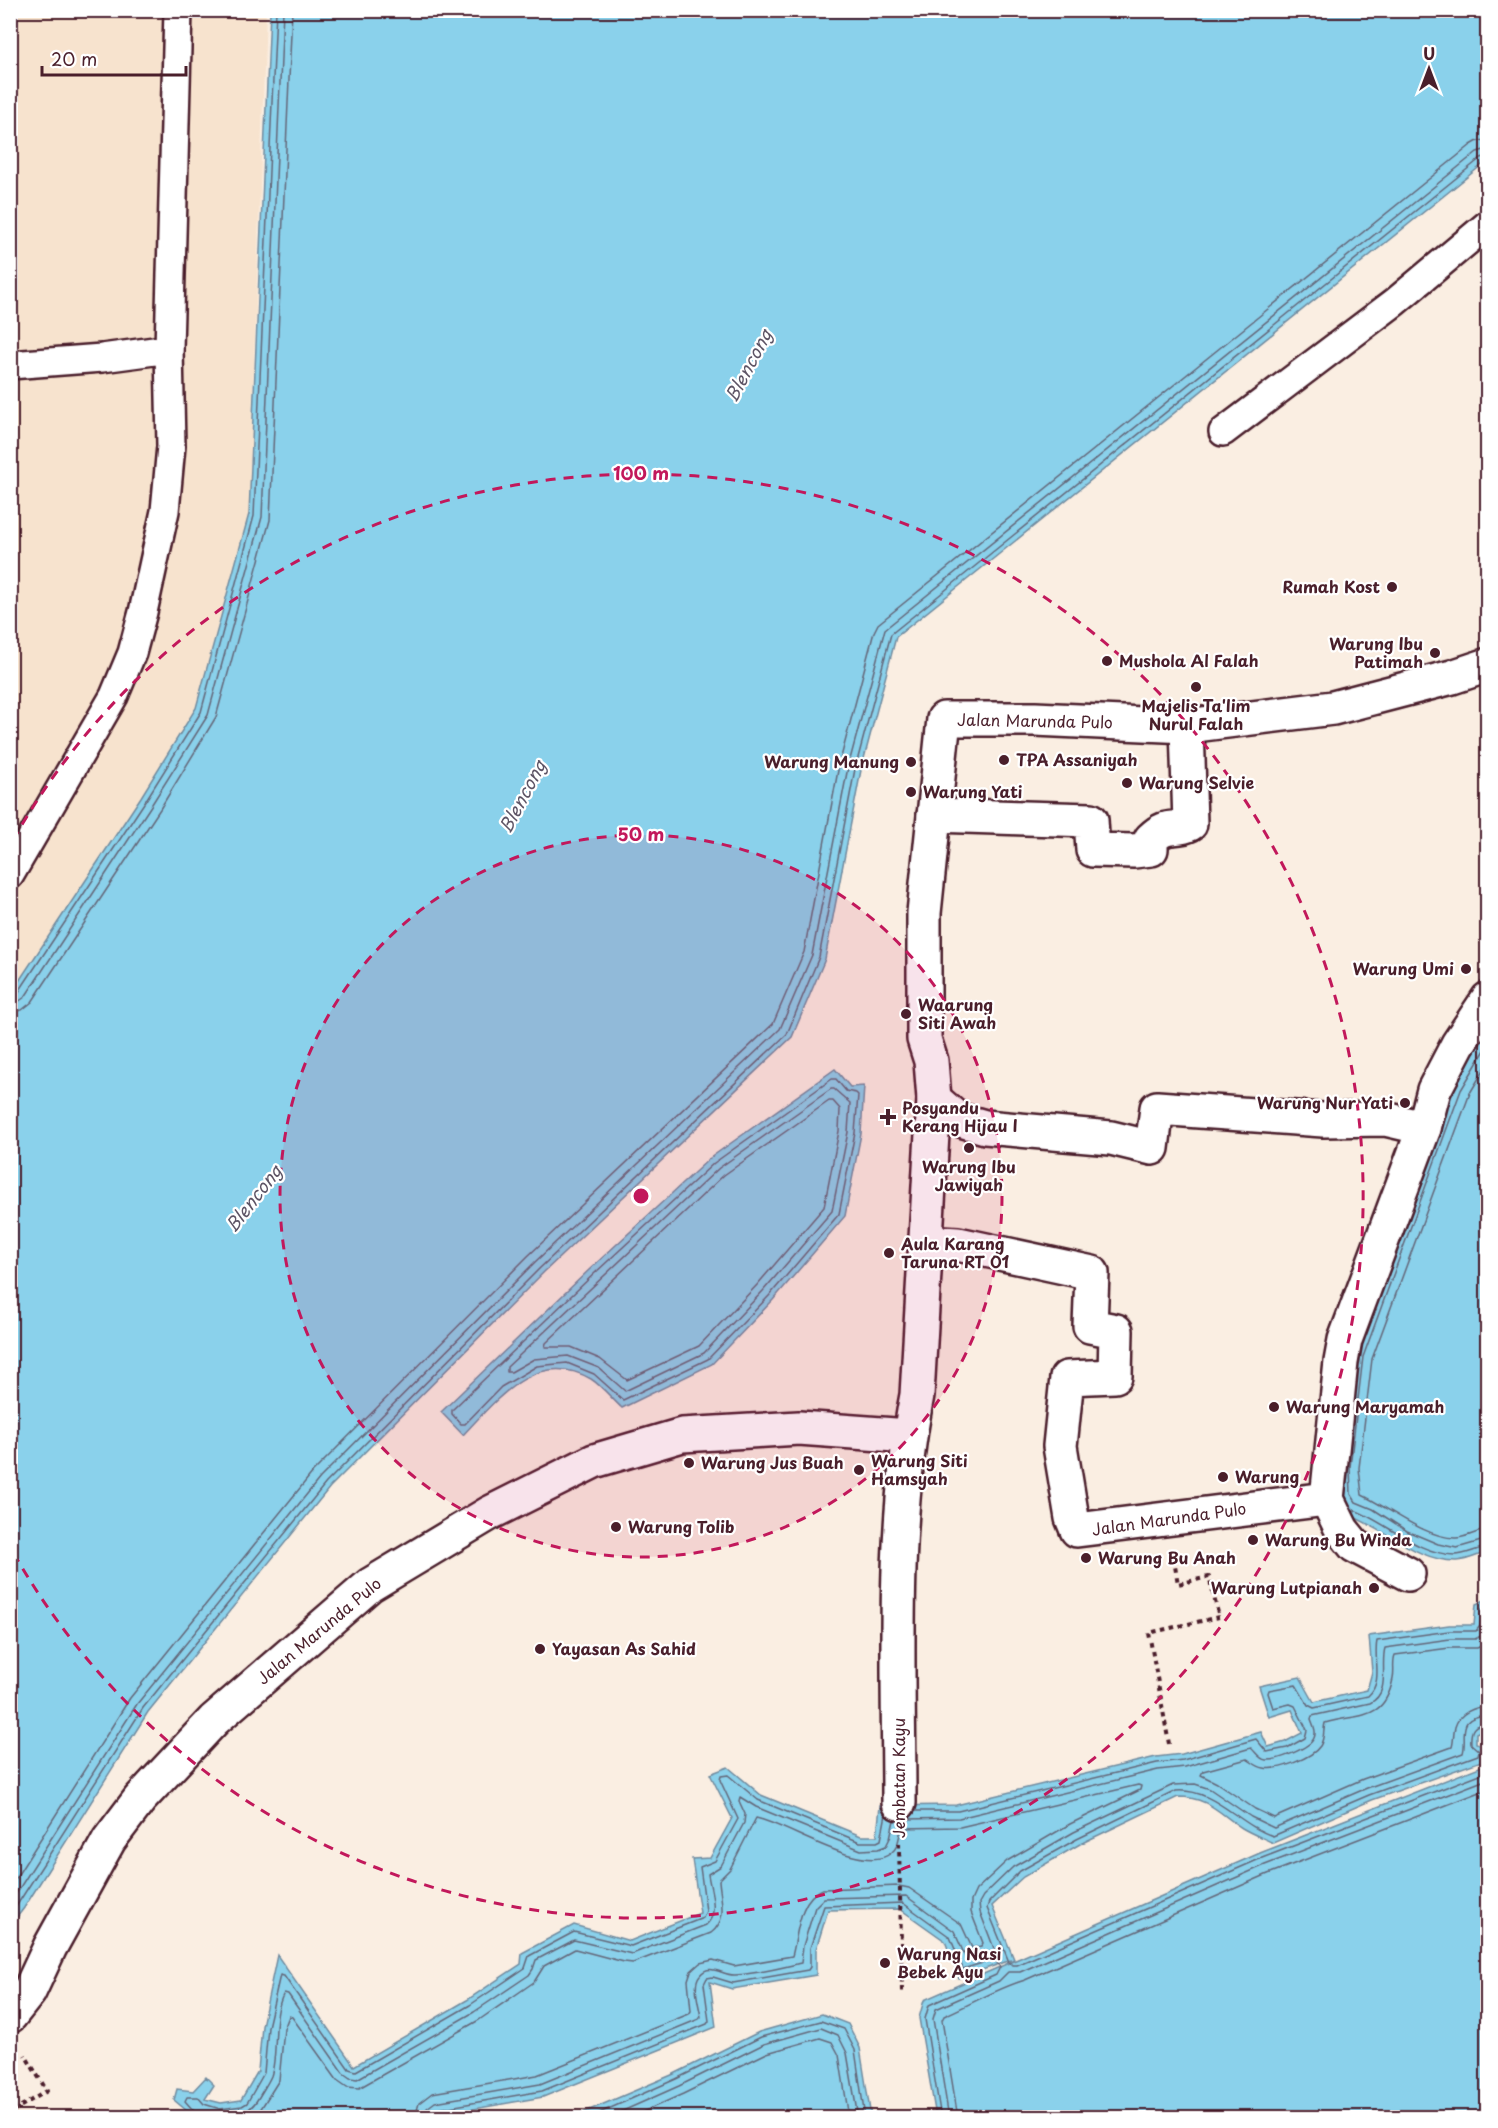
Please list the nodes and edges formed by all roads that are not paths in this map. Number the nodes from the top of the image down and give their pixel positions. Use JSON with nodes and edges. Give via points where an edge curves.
{"nodes":[{"id":1,"x":178,"y":10,"type":"edge"},
{"id":2,"x":1488,"y":224,"type":"edge"},
{"id":3,"x":170,"y":349,"type":"junction"},
{"id":4,"x":10,"y":365,"type":"edge"},
{"id":5,"x":1223,"y":432,"type":"dead end"},
{"id":6,"x":1488,"y":665,"type":"edge"},
{"id":7,"x":1187,"y":726,"type":"junction"},
{"id":8,"x":934,"y":815,"type":"junction"},
{"id":9,"x":10,"y":875,"type":"edge"},
{"id":10,"x":1488,"y":999,"type":"edge"},
{"id":11,"x":934,"y":1100,"type":"junction"},
{"id":12,"x":1424,"y":1128,"type":"junction"},
{"id":13,"x":925,"y":1242,"type":"junction"},
{"id":14,"x":909,"y":1436,"type":"junction"},
{"id":15,"x":1327,"y":1498,"type":"junction"},
{"id":16,"x":900,"y":1564,"type":"joint"},
{"id":17,"x":1408,"y":1574,"type":"dead end"},
{"id":18,"x":899,"y":1803,"type":"road end"},
{"id":19,"x":10,"y":2016,"type":"edge"}],
"edges":[{"from":1,"to":3,"type":"lane"},
{"from":2,"to":5,"type":"lane","via":[[1395,302]]},
{"from":3,"to":4,"type":"lane"},
{"from":3,"to":9,"type":"lane","via":[[171,446],[165,511],[132,653],[114,696]]},
{"from":6,"to":7,"type":"street","name":"Jalan Marunda Pulo","via":[[1333,708]]},
{"from":7,"to":8,"type":"street","name":"Jalan Marunda Pulo","via":[[944,719]]},
{"from":7,"to":8,"type":"street","via":[[1190,824],[1166,828],[1151,839],[1151,849],[1093,850],[1091,820]]},
{"from":8,"to":11,"type":"street","name":"Jalan Marunda Pulo","via":[[924,913],[924,1039],[931,1061]]},
{"from":10,"to":12,"type":"street","via":[[1434,1090]]},
{"from":11,"to":12,"type":"street","via":[[957,1119],[985,1127],[1111,1138],[1152,1148],[1157,1108],[1323,1120],[1385,1119]]},
{"from":11,"to":13,"type":"street","name":"Jalan Marunda Pulo"},
{"from":12,"to":15,"type":"street","via":[[1344,1340]]},
{"from":13,"to":14,"type":"street","name":"Jalan Marunda Pulo","via":[[917,1395]]},
{"from":13,"to":15,"type":"street","name":"Jalan Marunda Pulo","via":[[958,1244],[1092,1274],[1090,1326],[1116,1331],[1115,1376],[1066,1378],[1060,1446],[1072,1518],[1078,1531]]},
{"from":14,"to":16,"type":"street","name":"Jalan Marunda Pulo"},
{"from":14,"to":19,"type":"street","name":"Jalan Marunda Pulo","via":[[799,1428],[681,1435],[594,1461],[490,1513],[370,1585],[214,1720],[140,1799],[109,1840],[29,1992]]},
{"from":15,"to":17,"type":"street","via":[[1342,1530],[1355,1546]]},
{"from":16,"to":18,"type":"street","name":"Jembatan Kayu"}]}
